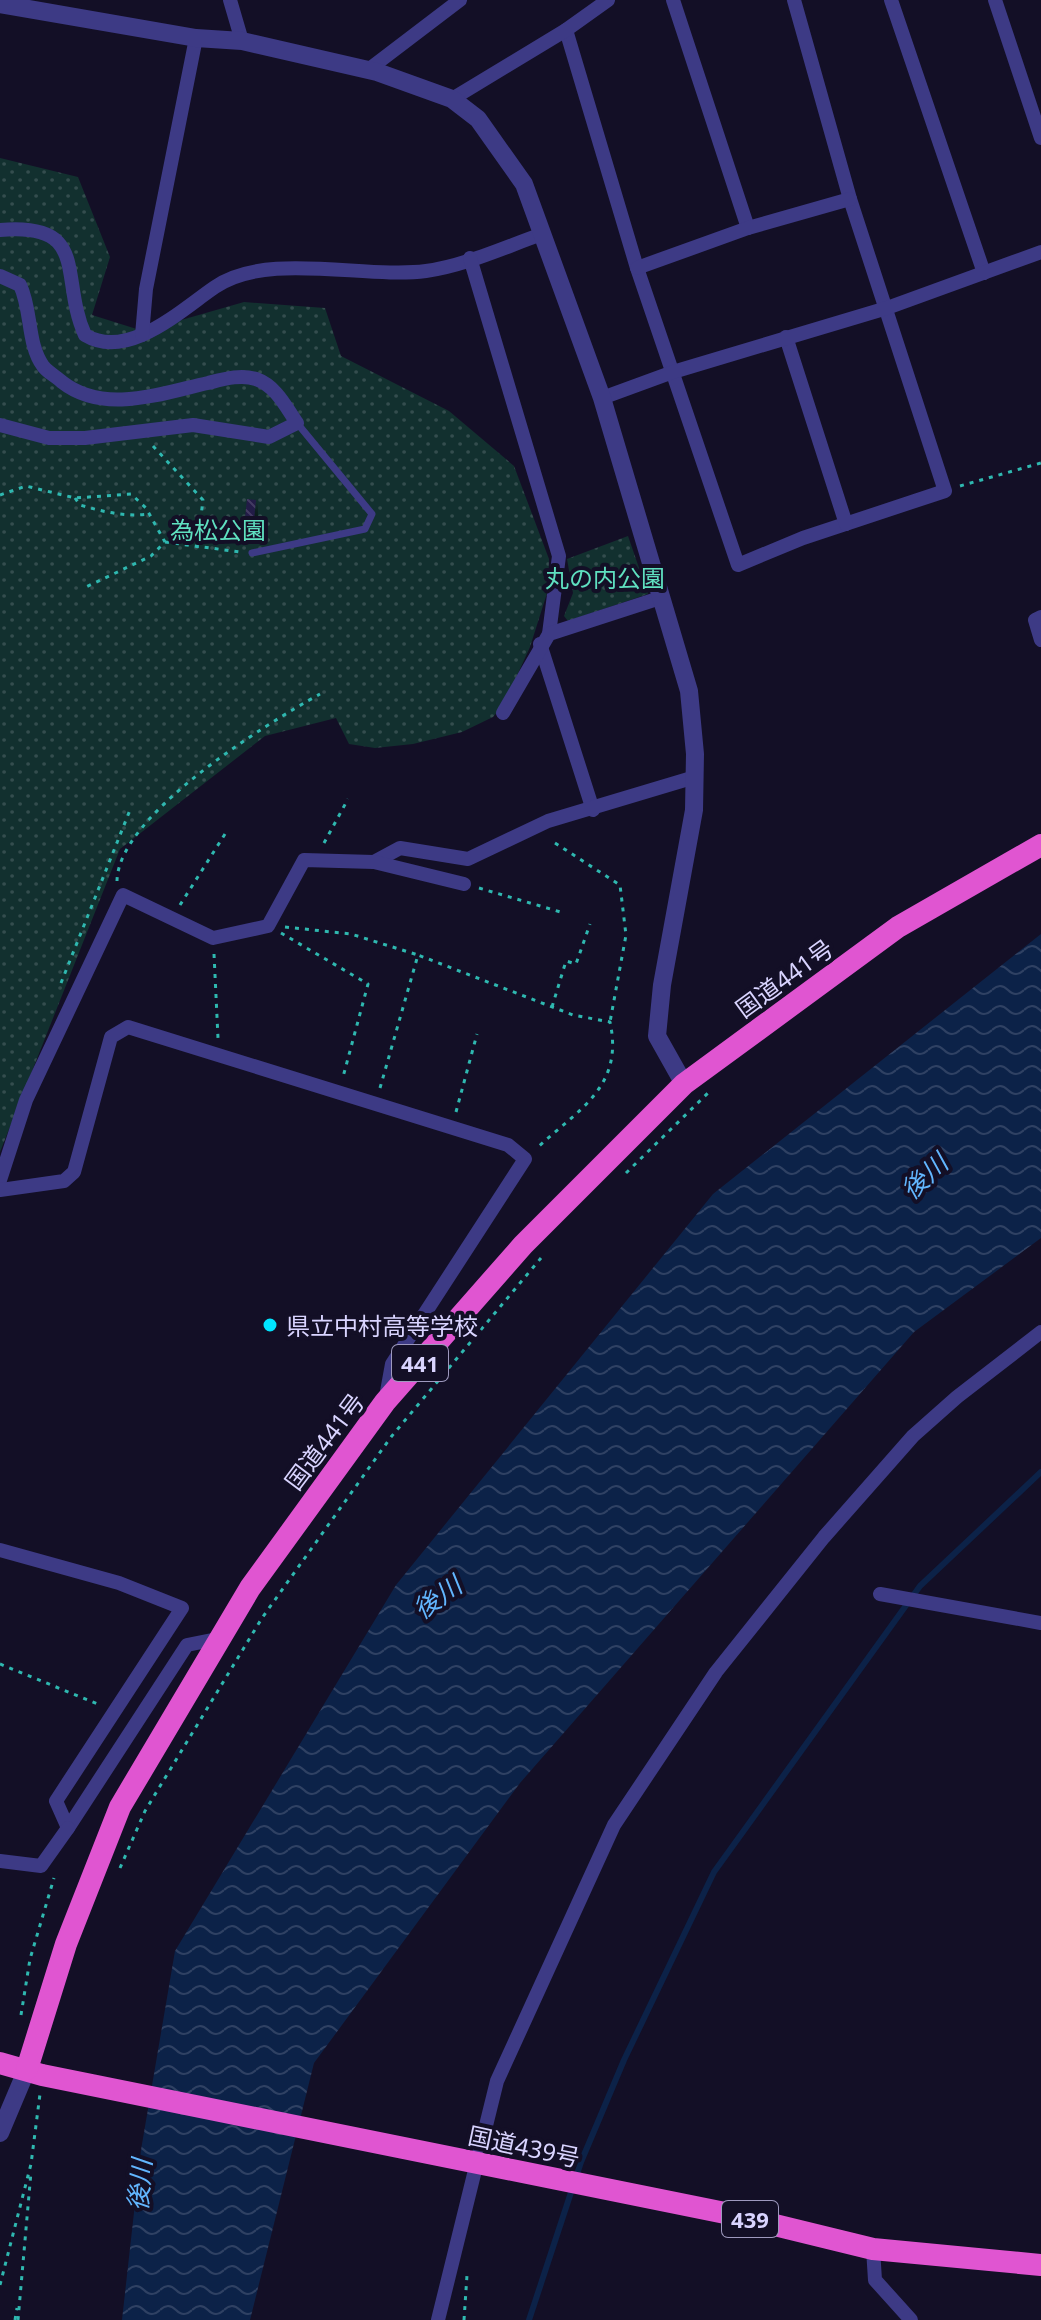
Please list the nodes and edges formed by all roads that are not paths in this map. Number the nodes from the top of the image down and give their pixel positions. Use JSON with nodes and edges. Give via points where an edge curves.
{"nodes":[{"id":1,"x":230,"y":0,"type":"edge"},
{"id":2,"x":460,"y":0,"type":"edge"},
{"id":3,"x":608,"y":0,"type":"edge"},
{"id":4,"x":673,"y":0,"type":"edge"},
{"id":5,"x":794,"y":0,"type":"edge"},
{"id":6,"x":891,"y":0,"type":"edge"},
{"id":7,"x":995,"y":0,"type":"edge"},
{"id":8,"x":0,"y":4,"type":"edge"},
{"id":9,"x":566,"y":30,"type":"junction"},
{"id":10,"x":196,"y":38,"type":"junction"},
{"id":11,"x":242,"y":41,"type":"junction"},
{"id":12,"x":368,"y":70,"type":"junction"},
{"id":13,"x":452,"y":99,"type":"junction"},
{"id":14,"x":1041,"y":138,"type":"edge"},
{"id":15,"x":850,"y":199,"type":"junction"},
{"id":16,"x":748,"y":228,"type":"junction"},
{"id":17,"x":0,"y":230,"type":"edge"},
{"id":18,"x":542,"y":234,"type":"junction"},
{"id":19,"x":1041,"y":252,"type":"edge"},
{"id":20,"x":470,"y":258,"type":"junction"},
{"id":21,"x":637,"y":268,"type":"junction"},
{"id":22,"x":984,"y":273,"type":"junction"},
{"id":23,"x":0,"y":276,"type":"edge"},
{"id":24,"x":887,"y":308,"type":"junction"},
{"id":25,"x":142,"y":335,"type":"junction"},
{"id":26,"x":786,"y":337,"type":"junction"},
{"id":27,"x":673,"y":372,"type":"junction"},
{"id":28,"x":602,"y":398,"type":"junction"},
{"id":29,"x":297,"y":423,"type":"junction"},
{"id":30,"x":0,"y":425,"type":"edge"},
{"id":31,"x":846,"y":524,"type":"junction"},
{"id":32,"x":252,"y":553,"type":"road end"},
{"id":33,"x":660,"y":598,"type":"junction"},
{"id":34,"x":1041,"y":617,"type":"edge"},
{"id":35,"x":545,"y":639,"type":"junction"},
{"id":36,"x":1041,"y":640,"type":"edge"},
{"id":37,"x":503,"y":713,"type":"dead end"},
{"id":38,"x":695,"y":777,"type":"junction"},
{"id":39,"x":593,"y":810,"type":"junction"},
{"id":40,"x":1041,"y":845,"type":"edge"},
{"id":41,"x":374,"y":862,"type":"junction"},
{"id":42,"x":464,"y":884,"type":"road end"},
{"id":43,"x":684,"y":1084,"type":"junction"},
{"id":44,"x":0,"y":1180,"type":"edge"},
{"id":45,"x":0,"y":1190,"type":"edge"},
{"id":46,"x":1041,"y":1332,"type":"edge"},
{"id":47,"x":385,"y":1402,"type":"junction"},
{"id":48,"x":0,"y":1550,"type":"edge"},
{"id":49,"x":880,"y":1594,"type":"dead end"},
{"id":50,"x":1041,"y":1623,"type":"edge"},
{"id":51,"x":217,"y":1639,"type":"junction"},
{"id":52,"x":68,"y":1828,"type":"junction"},
{"id":53,"x":0,"y":1861,"type":"edge"},
{"id":54,"x":0,"y":2063,"type":"edge"},
{"id":55,"x":35,"y":2072,"type":"junction"},
{"id":56,"x":0,"y":2133,"type":"edge"},
{"id":57,"x":469,"y":2162,"type":"junction"},
{"id":58,"x":873,"y":2249,"type":"junction"},
{"id":59,"x":1041,"y":2265,"type":"edge"},
{"id":60,"x":438,"y":2320,"type":"edge"},
{"id":61,"x":911,"y":2320,"type":"edge"}],
"edges":[{"from":1,"to":11,"type":"street"},
{"from":2,"to":12,"type":"street"},
{"from":3,"to":9,"type":"street"},
{"from":4,"to":16,"type":"street"},
{"from":5,"to":15,"type":"street"},
{"from":6,"to":22,"type":"street"},
{"from":7,"to":14,"type":"street"},
{"from":8,"to":10,"type":"street"},
{"from":9,"to":13,"type":"street"},
{"from":9,"to":21,"type":"street"},
{"from":10,"to":11,"type":"street"},
{"from":10,"to":25,"type":"street","via":[[146,289]]},
{"from":11,"to":12,"type":"street"},
{"from":12,"to":13,"type":"street"},
{"from":13,"to":18,"type":"street","via":[[478,119],[524,184]]},
{"from":15,"to":16,"type":"street"},
{"from":15,"to":24,"type":"street"},
{"from":16,"to":21,"type":"street"},
{"from":17,"to":25,"type":"street","via":[[41,231],[58,238],[68,253],[77,318],[85,335],[110,343]]},
{"from":18,"to":20,"type":"street"},
{"from":18,"to":28,"type":"street"},
{"from":19,"to":22,"type":"street"},
{"from":20,"to":25,"type":"street","via":[[412,273],[243,274],[218,284]]},
{"from":20,"to":35,"type":"street","via":[[559,556]]},
{"from":21,"to":27,"type":"street"},
{"from":22,"to":24,"type":"street"},
{"from":23,"to":29,"type":"street","via":[[20,285],[43,366],[77,394],[142,399],[236,377],[257,380],[276,392]]},
{"from":24,"to":26,"type":"street"},
{"from":24,"to":31,"type":"street","via":[[945,491]]},
{"from":26,"to":27,"type":"street"},
{"from":26,"to":31,"type":"street"},
{"from":27,"to":28,"type":"street"},
{"from":27,"to":31,"type":"street","via":[[738,565]]},
{"from":28,"to":33,"type":"street"},
{"from":29,"to":30,"type":"street","via":[[269,437],[193,425],[49,438]]},
{"from":29,"to":32,"type":"lane","via":[[372,514],[365,529]]},
{"from":33,"to":35,"type":"street"},
{"from":33,"to":38,"type":"street","via":[[689,691]]},
{"from":34,"to":36,"type":"street","via":[[1035,620]]},
{"from":35,"to":37,"type":"street"},
{"from":35,"to":39,"type":"street"},
{"from":38,"to":39,"type":"street"},
{"from":38,"to":43,"type":"street","via":[[657,1036]]},
{"from":39,"to":41,"type":"street","via":[[548,821],[468,859],[400,848]]},
{"from":40,"to":43,"type":"highway","name":"国道441号","number":"441","via":[[898,927]]},
{"from":41,"to":42,"type":"street"},
{"from":41,"to":44,"type":"street","via":[[304,860],[268,926],[213,938],[123,895],[26,1100]]},
{"from":43,"to":47,"type":"highway","name":"国道441号","number":"441","via":[[523,1245]]},
{"from":45,"to":47,"type":"street","via":[[64,1181],[74,1172],[111,1037],[128,1027],[508,1145],[525,1159],[392,1364]]},
{"from":46,"to":57,"type":"street","via":[[913,1436],[824,1537],[707,1685],[614,1825],[497,2081]]},
{"from":47,"to":51,"type":"highway","name":"国道441号","number":"441"},
{"from":48,"to":52,"type":"street","via":[[119,1583],[182,1608],[56,1801]]},
{"from":49,"to":50,"type":"street"},
{"from":51,"to":52,"type":"street","via":[[187,1645]]},
{"from":51,"to":55,"type":"highway","name":"国道441号","number":"441","via":[[120,1807],[66,1944]]},
{"from":52,"to":53,"type":"street","via":[[41,1866]]},
{"from":54,"to":55,"type":"highway","name":"国道439号","number":"439"},
{"from":55,"to":56,"type":"street"},
{"from":55,"to":57,"type":"highway","name":"国道439号","number":"439"},
{"from":57,"to":58,"type":"highway","name":"国道439号","number":"439","via":[[730,2214]]},
{"from":57,"to":60,"type":"street"},
{"from":58,"to":59,"type":"highway","name":"国道439号","number":"439"},
{"from":58,"to":61,"type":"street","via":[[875,2280]]}]}
